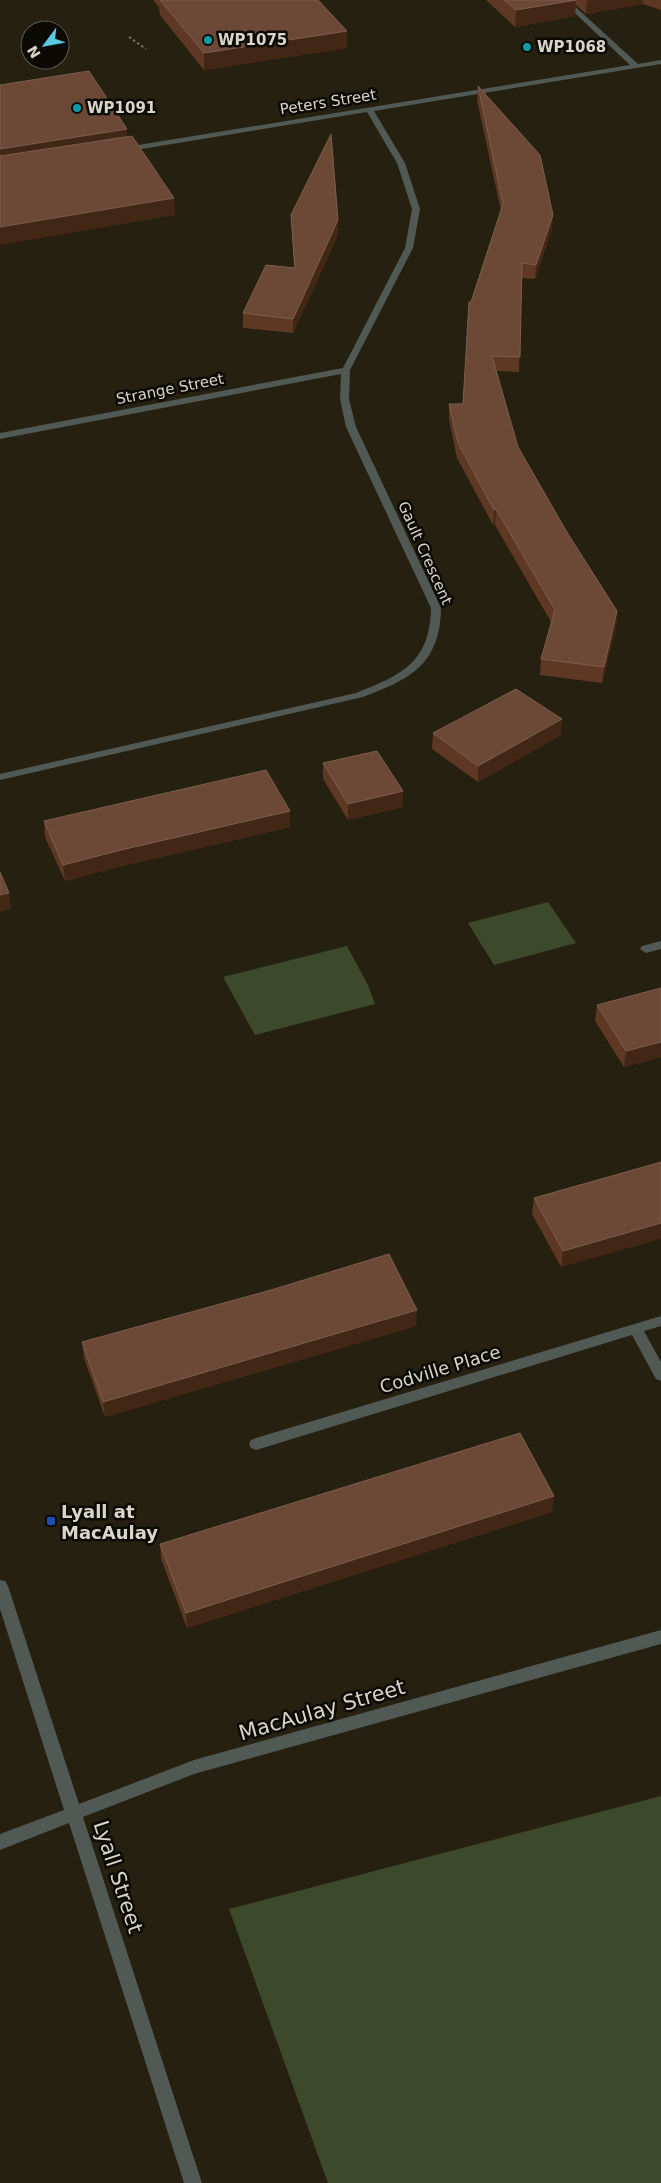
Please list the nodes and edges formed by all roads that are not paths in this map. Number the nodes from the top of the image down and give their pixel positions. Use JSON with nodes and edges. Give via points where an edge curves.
{"nodes":[{"id":1,"x":564,"y":0,"type":"edge"},
{"id":2,"x":661,"y":62,"type":"edge"},
{"id":3,"x":636,"y":66,"type":"junction"},
{"id":4,"x":369,"y":110,"type":"junction"},
{"id":5,"x":118,"y":151,"type":"edge"},
{"id":6,"x":346,"y":370,"type":"junction"},
{"id":7,"x":0,"y":436,"type":"edge"},
{"id":8,"x":0,"y":777,"type":"edge"},
{"id":9,"x":661,"y":945,"type":"edge"},
{"id":10,"x":646,"y":949,"type":"dead end"},
{"id":11,"x":661,"y":1321,"type":"edge"},
{"id":12,"x":636,"y":1329,"type":"junction"},
{"id":13,"x":661,"y":1375,"type":"edge"},
{"id":14,"x":256,"y":1444,"type":"dead end"},
{"id":15,"x":0,"y":1586,"type":"edge"},
{"id":16,"x":661,"y":1637,"type":"edge"},
{"id":17,"x":74,"y":1814,"type":"junction"},
{"id":18,"x":0,"y":1842,"type":"edge"},
{"id":19,"x":193,"y":2183,"type":"edge"}],
"edges":[{"from":1,"to":3,"type":"street"},
{"from":2,"to":3,"type":"street","name":"Peters Street"},
{"from":3,"to":4,"type":"street","name":"Peters Street"},
{"from":4,"to":5,"type":"street","name":"Peters Street"},
{"from":4,"to":6,"type":"street","name":"Gault Crescent","via":[[401,163],[416,209],[408,248]]},
{"from":6,"to":7,"type":"street","name":"Strange Street"},
{"from":6,"to":8,"type":"street","name":"Gault Crescent","via":[[344,406],[351,427],[436,608],[437,626],[432,644],[421,660],[384,686],[359,695]]},
{"from":9,"to":10,"type":"street"},
{"from":11,"to":12,"type":"street","name":"Codville Place"},
{"from":12,"to":13,"type":"street"},
{"from":12,"to":14,"type":"street","name":"Codville Place"},
{"from":15,"to":17,"type":"street","name":"Lyall Street"},
{"from":16,"to":17,"type":"street","name":"MacAulay Street","via":[[194,1767]]},
{"from":17,"to":18,"type":"street","name":"MacAulay Street"},
{"from":17,"to":19,"type":"street","name":"Lyall Street"}]}
